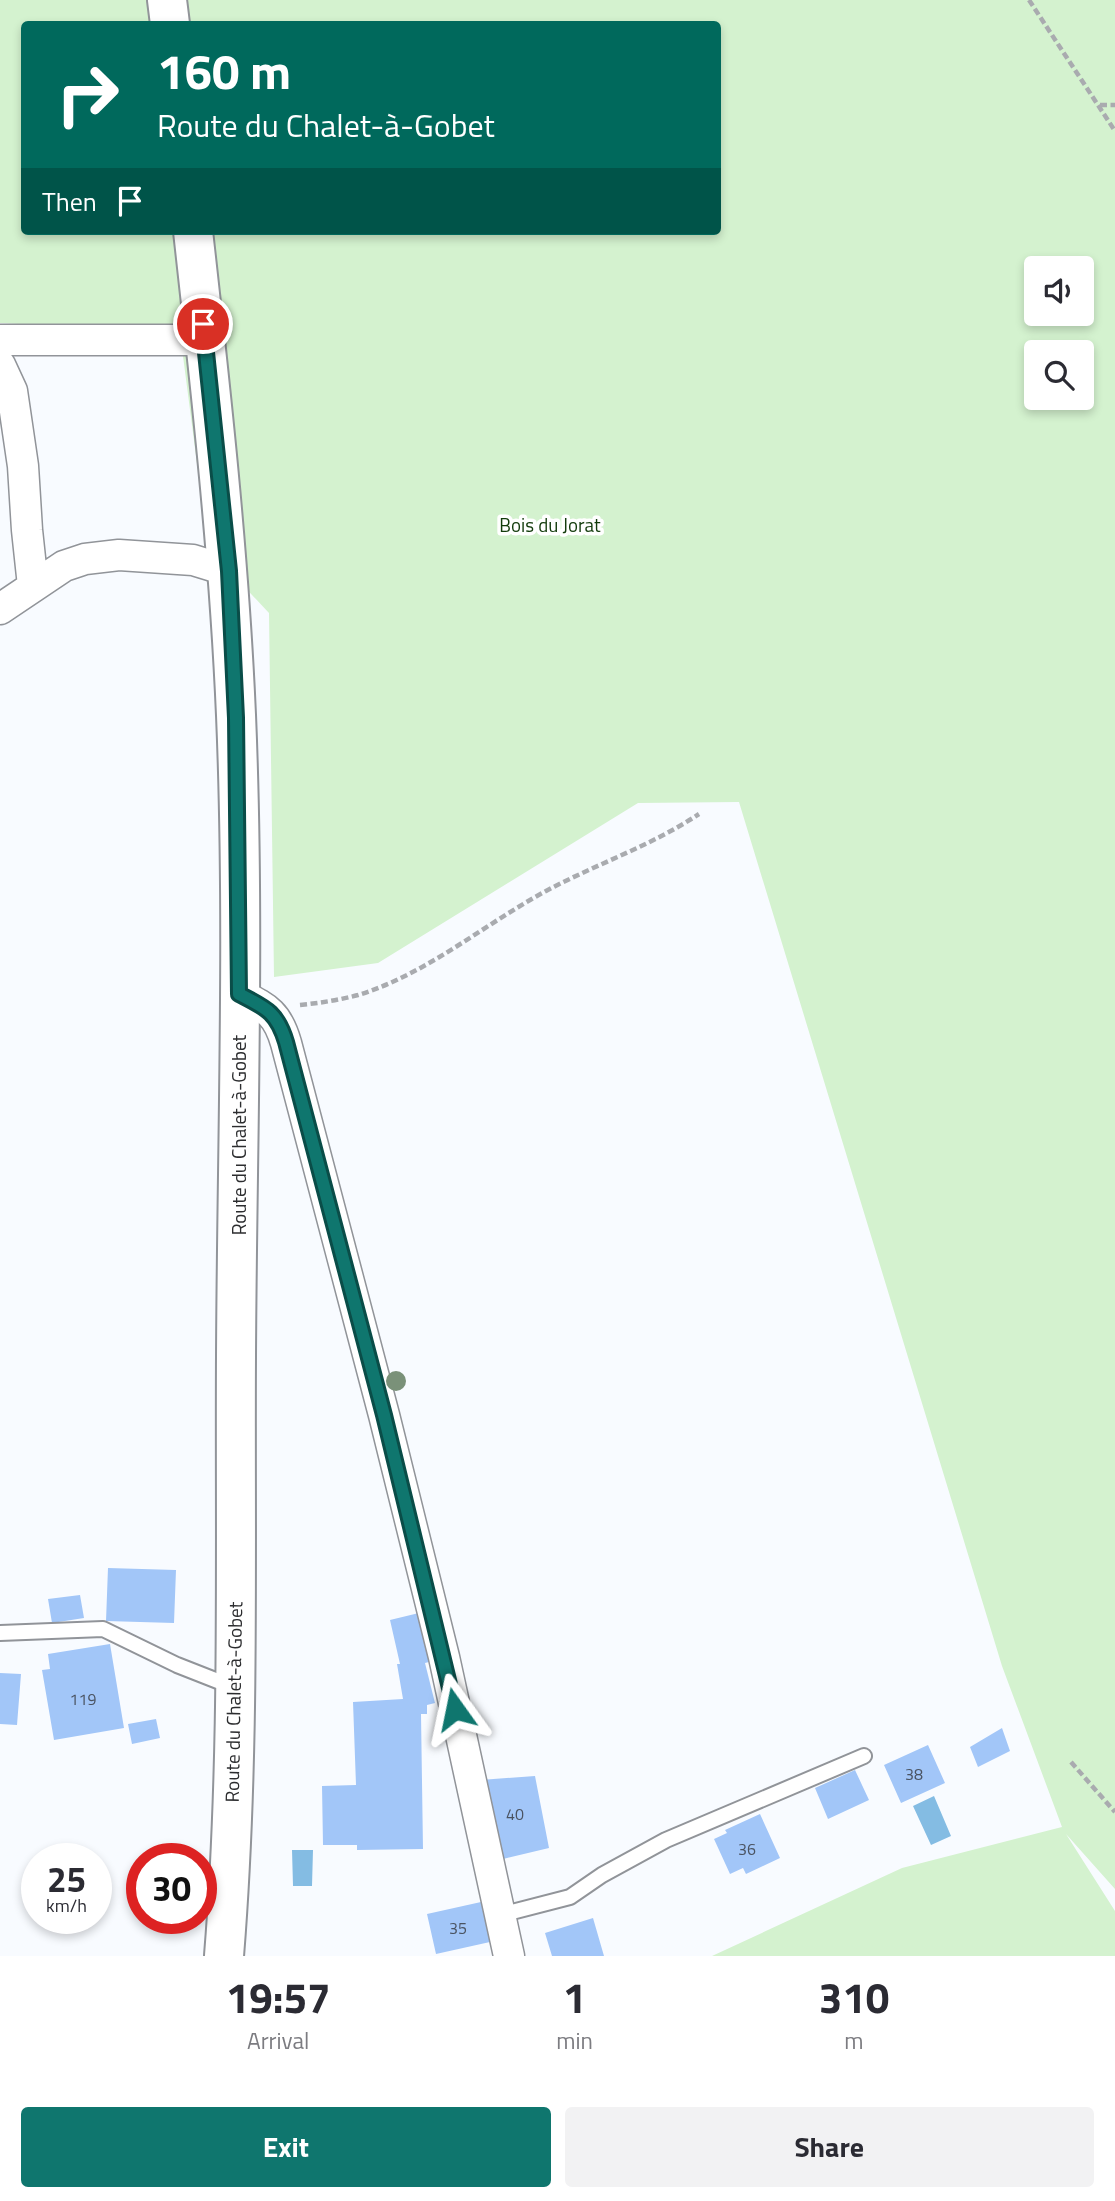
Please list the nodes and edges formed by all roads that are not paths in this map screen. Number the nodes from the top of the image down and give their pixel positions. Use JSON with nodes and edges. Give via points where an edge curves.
{"nodes":[{"id":1,"x":167,"y":0,"type":"edge"},
{"id":2,"x":170,"y":21,"type":"edge"},
{"id":3,"x":193,"y":235,"type":"edge"},
{"id":4,"x":0,"y":340,"type":"edge"},
{"id":5,"x":205,"y":340,"type":"junction"},
{"id":6,"x":0,"y":365,"type":"edge"},
{"id":7,"x":229,"y":571,"type":"junction"},
{"id":8,"x":33,"y":586,"type":"junction"},
{"id":9,"x":0,"y":609,"type":"edge"},
{"id":10,"x":253,"y":1001,"type":"junction"},
{"id":11,"x":0,"y":1633,"type":"edge"},
{"id":12,"x":235,"y":1688,"type":"junction"},
{"id":13,"x":864,"y":1756,"type":"dead end"},
{"id":14,"x":500,"y":1915,"type":"junction"},
{"id":15,"x":224,"y":1956,"type":"edge"},
{"id":16,"x":509,"y":1956,"type":"edge"}],
"edges":[{"from":1,"to":2,"type":"main road"},
{"from":3,"to":5,"type":"main road","name":"Route du Chalet-à-Gobet"},
{"from":4,"to":5,"type":"street"},
{"from":5,"to":7,"type":"main road","name":"Route du Chalet-à-Gobet"},
{"from":6,"to":8,"type":"street","via":[[12,391]]},
{"from":7,"to":8,"type":"street","via":[[193,560],[119,555],[64,566]]},
{"from":7,"to":10,"type":"main road","name":"Route du Chalet-à-Gobet"},
{"from":8,"to":9,"type":"street"},
{"from":10,"to":12,"type":"main road","name":"Route du Chalet-à-Gobet"},
{"from":10,"to":14,"type":"street","via":[[281,1026],[286,1042],[444,1657]]},
{"from":11,"to":12,"type":"lane","via":[[103,1629]]},
{"from":12,"to":15,"type":"main road","name":"Route du Chalet-à-Gobet"},
{"from":13,"to":14,"type":"lane","via":[[666,1840],[570,1897]]},
{"from":14,"to":16,"type":"street"}]}
